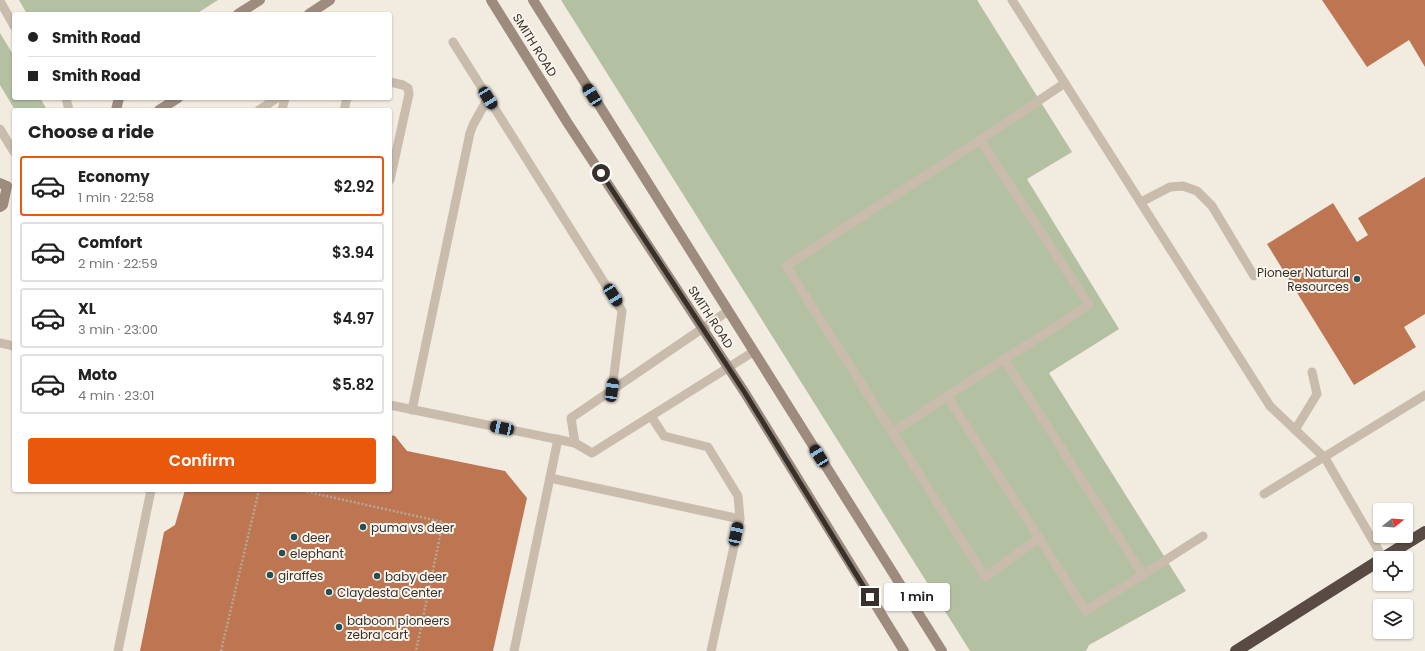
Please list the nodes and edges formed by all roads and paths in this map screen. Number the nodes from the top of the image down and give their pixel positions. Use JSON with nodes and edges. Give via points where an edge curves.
{"nodes":[{"id":1,"x":260,"y":0,"type":"edge"},
{"id":2,"x":330,"y":0,"type":"edge"},
{"id":3,"x":491,"y":0,"type":"edge"},
{"id":4,"x":533,"y":0,"type":"edge"},
{"id":5,"x":1012,"y":0,"type":"edge"},
{"id":6,"x":0,"y":1,"type":"edge"},
{"id":7,"x":241,"y":12,"type":"edge"},
{"id":8,"x":312,"y":12,"type":"edge"},
{"id":9,"x":12,"y":22,"type":"edge"},
{"id":10,"x":453,"y":42,"type":"dead end"},
{"id":11,"x":392,"y":82,"type":"edge"},
{"id":12,"x":1065,"y":83,"type":"junction"},
{"id":13,"x":488,"y":98,"type":"junction"},
{"id":14,"x":175,"y":100,"type":"edge"},
{"id":15,"x":274,"y":100,"type":"edge"},
{"id":16,"x":162,"y":108,"type":"edge"},
{"id":17,"x":262,"y":108,"type":"edge"},
{"id":18,"x":0,"y":129,"type":"edge"},
{"id":19,"x":980,"y":140,"type":"junction"},
{"id":20,"x":12,"y":149,"type":"edge"},
{"id":21,"x":392,"y":171,"type":"edge"},
{"id":22,"x":7,"y":184,"type":"edge"},
{"id":23,"x":1141,"y":202,"type":"junction"},
{"id":24,"x":0,"y":207,"type":"edge"},
{"id":25,"x":1254,"y":276,"type":"dead end"},
{"id":26,"x":728,"y":311,"type":"junction"},
{"id":27,"x":703,"y":328,"type":"junction"},
{"id":28,"x":0,"y":343,"type":"edge"},
{"id":29,"x":12,"y":346,"type":"edge"},
{"id":30,"x":753,"y":352,"type":"junction"},
{"id":31,"x":1004,"y":360,"type":"junction"},
{"id":32,"x":729,"y":368,"type":"junction"},
{"id":33,"x":1312,"y":372,"type":"dead end"},
{"id":34,"x":612,"y":390,"type":"junction"},
{"id":35,"x":1425,"y":395,"type":"edge"},
{"id":36,"x":948,"y":396,"type":"junction"},
{"id":37,"x":392,"y":405,"type":"edge"},
{"id":38,"x":412,"y":410,"type":"junction"},
{"id":39,"x":651,"y":416,"type":"junction"},
{"id":40,"x":1295,"y":430,"type":"junction"},
{"id":41,"x":892,"y":432,"type":"junction"},
{"id":42,"x":558,"y":439,"type":"junction"},
{"id":43,"x":575,"y":443,"type":"junction"},
{"id":44,"x":1325,"y":458,"type":"junction"},
{"id":45,"x":550,"y":478,"type":"junction"},
{"id":46,"x":151,"y":492,"type":"edge"},
{"id":47,"x":259,"y":492,"type":"edge"},
{"id":48,"x":308,"y":492,"type":"edge"},
{"id":49,"x":1264,"y":494,"type":"dead end"},
{"id":50,"x":740,"y":519,"type":"junction"},
{"id":51,"x":1425,"y":532,"type":"edge"},
{"id":52,"x":1203,"y":536,"type":"dead end"},
{"id":53,"x":1039,"y":538,"type":"junction"},
{"id":54,"x":1379,"y":551,"type":"edge"},
{"id":55,"x":1394,"y":551,"type":"edge"},
{"id":56,"x":1373,"y":564,"type":"edge"},
{"id":57,"x":1143,"y":574,"type":"junction"},
{"id":58,"x":118,"y":651,"type":"edge"},
{"id":59,"x":221,"y":651,"type":"edge"},
{"id":60,"x":416,"y":651,"type":"edge"},
{"id":61,"x":514,"y":651,"type":"edge"},
{"id":62,"x":711,"y":651,"type":"edge"},
{"id":63,"x":904,"y":651,"type":"edge"},
{"id":64,"x":942,"y":651,"type":"edge"},
{"id":65,"x":1236,"y":651,"type":"edge"}],
"edges":[{"from":1,"to":7,"type":"street"},
{"from":2,"to":8,"type":"street"},
{"from":3,"to":27,"type":"street","name":"SMITH ROAD","via":[[567,122]]},
{"from":4,"to":26,"type":"street","name":"SMITH ROAD"},
{"from":5,"to":12,"type":"lane"},
{"from":6,"to":9,"type":"lane"},
{"from":10,"to":13,"type":"lane"},
{"from":11,"to":21,"type":"lane","via":[[408,88],[409,94]]},
{"from":12,"to":19,"type":"lane"},
{"from":12,"to":23,"type":"lane"},
{"from":13,"to":34,"type":"lane","via":[[622,311]]},
{"from":13,"to":38,"type":"lane","via":[[470,133]]},
{"from":14,"to":16,"type":"street"},
{"from":15,"to":17,"type":"lane"},
{"from":18,"to":20,"type":"lane"},
{"from":19,"to":31,"type":"lane","via":[[1089,304]]},
{"from":19,"to":41,"type":"lane","via":[[786,266]]},
{"from":22,"to":24,"type":"street","via":[[3,205]]},
{"from":23,"to":25,"type":"lane","via":[[1170,187],[1183,186],[1197,191],[1212,206]]},
{"from":23,"to":40,"type":"lane","via":[[1270,406]]},
{"from":26,"to":27,"type":"lane"},
{"from":26,"to":30,"type":"street","name":"SMITH ROAD"},
{"from":27,"to":32,"type":"street","name":"SMITH ROAD"},
{"from":27,"to":34,"type":"lane"},
{"from":28,"to":29,"type":"lane"},
{"from":30,"to":32,"type":"lane"},
{"from":30,"to":64,"type":"street","name":"SMITH ROAD"},
{"from":31,"to":36,"type":"lane"},
{"from":31,"to":57,"type":"lane"},
{"from":32,"to":39,"type":"lane"},
{"from":32,"to":63,"type":"street","name":"SMITH ROAD"},
{"from":33,"to":40,"type":"lane","via":[[1316,394]]},
{"from":34,"to":43,"type":"lane","via":[[571,418]]},
{"from":35,"to":44,"type":"lane"},
{"from":36,"to":41,"type":"lane"},
{"from":36,"to":53,"type":"lane"},
{"from":37,"to":38,"type":"lane"},
{"from":38,"to":42,"type":"lane"},
{"from":39,"to":43,"type":"lane","via":[[592,453]]},
{"from":39,"to":50,"type":"lane","via":[[664,436],[708,447],[738,496]]},
{"from":40,"to":44,"type":"lane"},
{"from":41,"to":53,"type":"lane","via":[[985,576]]},
{"from":42,"to":43,"type":"lane"},
{"from":42,"to":45,"type":"lane"},
{"from":44,"to":49,"type":"lane"},
{"from":44,"to":54,"type":"lane"},
{"from":45,"to":50,"type":"lane"},
{"from":45,"to":61,"type":"lane"},
{"from":46,"to":58,"type":"lane"},
{"from":47,"to":59,"type":"path"},
{"from":48,"to":60,"type":"path","via":[[443,522]]},
{"from":50,"to":62,"type":"lane"},
{"from":51,"to":55,"type":"highway"},
{"from":52,"to":57,"type":"lane"},
{"from":53,"to":57,"type":"lane","via":[[1086,611]]},
{"from":56,"to":65,"type":"highway"}]}
